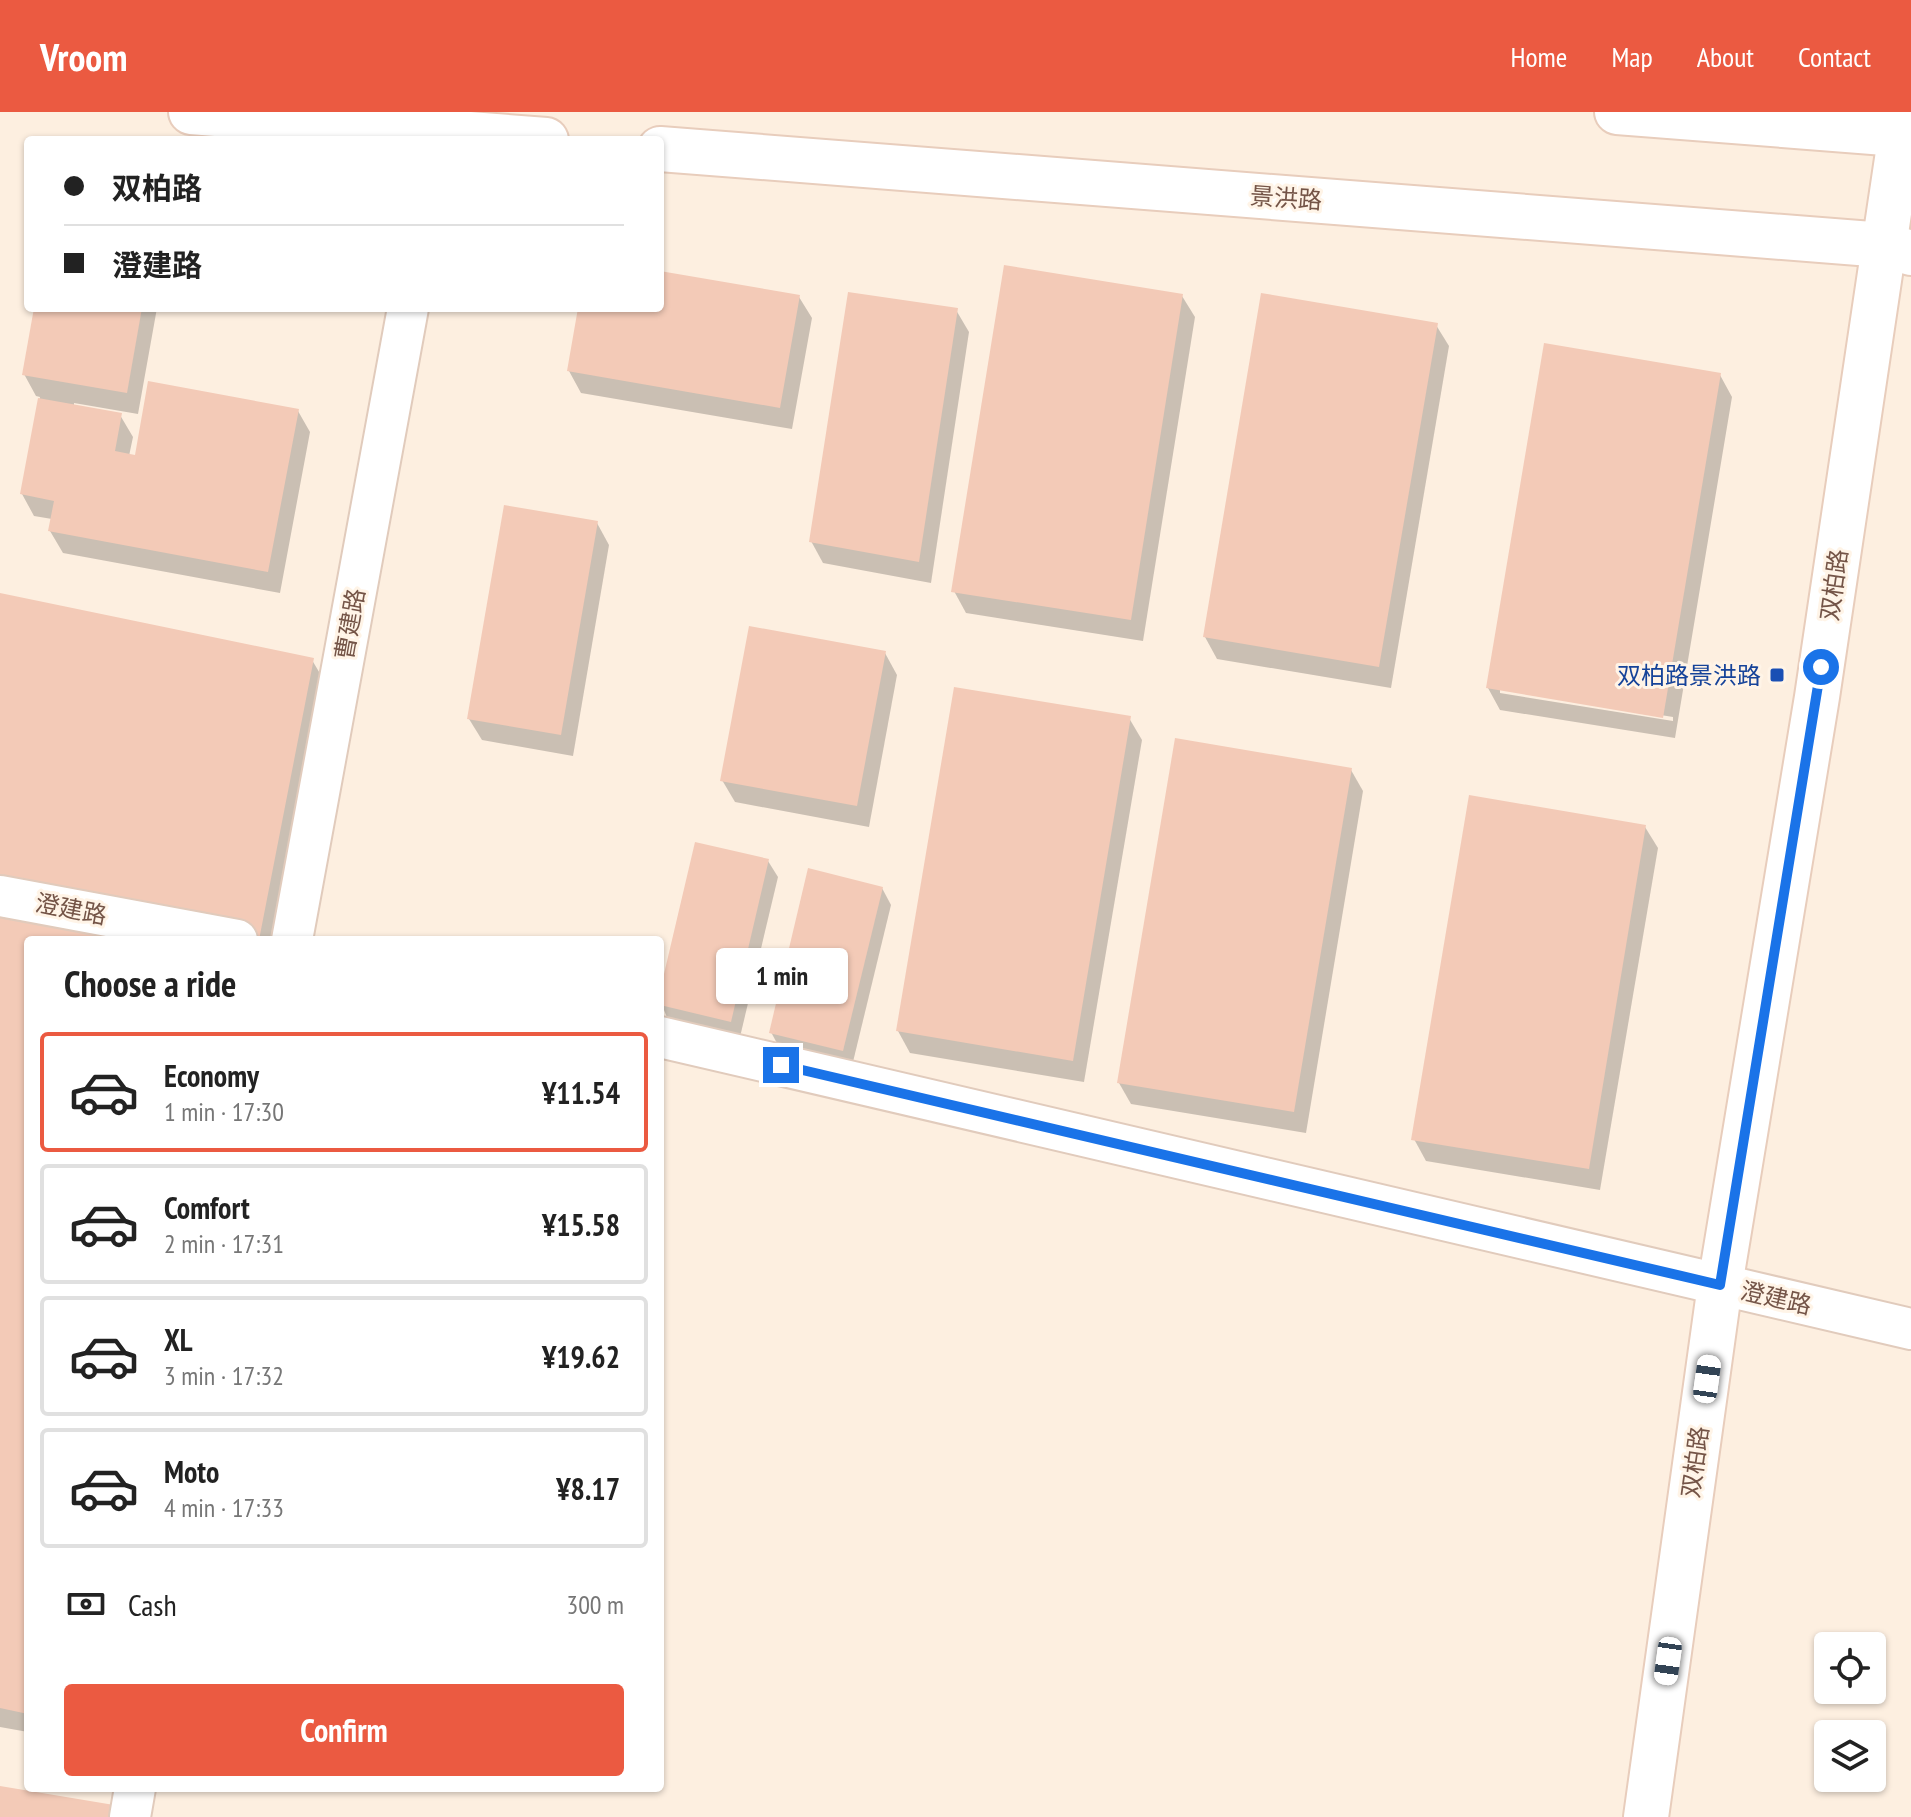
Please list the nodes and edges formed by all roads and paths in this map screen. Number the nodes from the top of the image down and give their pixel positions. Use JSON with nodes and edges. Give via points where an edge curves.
{"nodes":[{"id":1,"x":191,"y":112,"type":"edge"},
{"id":2,"x":1617,"y":112,"type":"edge"},
{"id":3,"x":1906,"y":127,"type":"edge"},
{"id":4,"x":441,"y":128,"type":"edge"},
{"id":5,"x":511,"y":136,"type":"edge"},
{"id":6,"x":664,"y":149,"type":"edge"},
{"id":7,"x":1898,"y":249,"type":"edge"},
{"id":8,"x":407,"y":312,"type":"edge"},
{"id":9,"x":0,"y":896,"type":"edge"},
{"id":10,"x":215,"y":936,"type":"edge"},
{"id":11,"x":293,"y":936,"type":"edge"},
{"id":12,"x":664,"y":1038,"type":"edge"},
{"id":13,"x":1720,"y":1285,"type":"junction"},
{"id":14,"x":1911,"y":1329,"type":"edge"},
{"id":15,"x":134,"y":1792,"type":"edge"},
{"id":16,"x":130,"y":1817,"type":"edge"},
{"id":17,"x":1646,"y":1817,"type":"edge"}],
"edges":[{"from":1,"to":4,"type":"main road"},
{"from":2,"to":3,"type":"main road"},
{"from":3,"to":7,"type":"main road","name":"双柏路"},
{"from":4,"to":5,"type":"main road"},
{"from":6,"to":7,"type":"main road","name":"景洪路"},
{"from":7,"to":13,"type":"main road","name":"双柏路","via":[[1814,712]]},
{"from":8,"to":11,"type":"street","name":"曹建路"},
{"from":9,"to":10,"type":"street","name":"澄建路"},
{"from":12,"to":13,"type":"street","name":"澄建路"},
{"from":13,"to":14,"type":"street","name":"澄建路"},
{"from":13,"to":17,"type":"main road","name":"双柏路"},
{"from":15,"to":16,"type":"street"}]}
